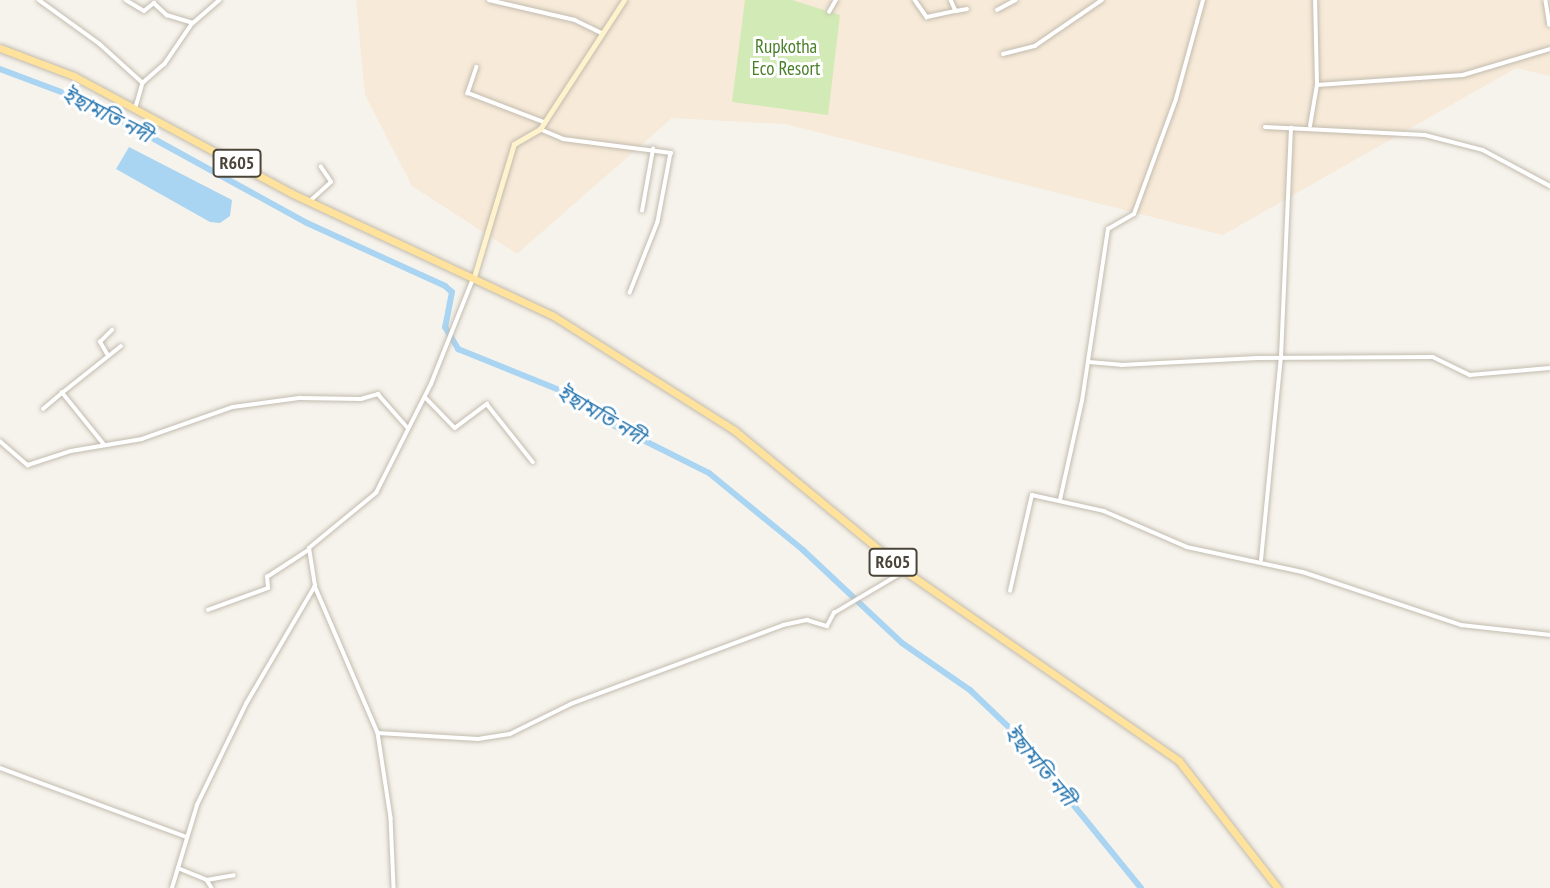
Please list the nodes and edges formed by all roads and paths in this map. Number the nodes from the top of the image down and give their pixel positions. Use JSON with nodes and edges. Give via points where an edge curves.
{"nodes":[{"id":1,"x":39,"y":0,"type":"edge"},
{"id":2,"x":126,"y":0,"type":"edge"},
{"id":3,"x":219,"y":0,"type":"edge"},
{"id":4,"x":489,"y":0,"type":"edge"},
{"id":5,"x":624,"y":0,"type":"edge"},
{"id":6,"x":836,"y":0,"type":"edge"},
{"id":7,"x":915,"y":0,"type":"edge"},
{"id":8,"x":951,"y":0,"type":"edge"},
{"id":9,"x":1016,"y":0,"type":"edge"},
{"id":10,"x":1102,"y":0,"type":"edge"},
{"id":11,"x":1203,"y":0,"type":"edge"},
{"id":12,"x":1315,"y":0,"type":"edge"},
{"id":13,"x":1546,"y":1,"type":"edge"},
{"id":14,"x":967,"y":9,"type":"dead end"},
{"id":15,"x":997,"y":10,"type":"dead end"},
{"id":16,"x":956,"y":11,"type":"junction"},
{"id":17,"x":829,"y":12,"type":"dead end"},
{"id":18,"x":193,"y":23,"type":"junction"},
{"id":19,"x":1550,"y":25,"type":"edge"},
{"id":20,"x":602,"y":33,"type":"junction"},
{"id":21,"x":0,"y":48,"type":"edge"},
{"id":22,"x":1550,"y":49,"type":"edge"},
{"id":23,"x":1003,"y":54,"type":"dead end"},
{"id":24,"x":477,"y":67,"type":"dead end"},
{"id":25,"x":143,"y":83,"type":"junction"},
{"id":26,"x":1317,"y":85,"type":"junction"},
{"id":27,"x":136,"y":108,"type":"junction"},
{"id":28,"x":544,"y":122,"type":"junction"},
{"id":29,"x":1310,"y":126,"type":"junction"},
{"id":30,"x":1265,"y":127,"type":"dead end"},
{"id":31,"x":1291,"y":128,"type":"junction"},
{"id":32,"x":540,"y":129,"type":"junction"},
{"id":33,"x":653,"y":149,"type":"junction"},
{"id":34,"x":321,"y":167,"type":"dead end"},
{"id":35,"x":1550,"y":186,"type":"edge"},
{"id":36,"x":310,"y":201,"type":"junction"},
{"id":37,"x":642,"y":211,"type":"dead end"},
{"id":38,"x":474,"y":276,"type":"junction"},
{"id":39,"x":631,"y":293,"type":"dead end"},
{"id":40,"x":112,"y":330,"type":"dead end"},
{"id":41,"x":121,"y":346,"type":"dead end"},
{"id":42,"x":108,"y":356,"type":"junction"},
{"id":43,"x":1281,"y":358,"type":"junction"},
{"id":44,"x":1089,"y":362,"type":"junction"},
{"id":45,"x":1550,"y":368,"type":"edge"},
{"id":46,"x":62,"y":393,"type":"junction"},
{"id":47,"x":425,"y":397,"type":"junction"},
{"id":48,"x":43,"y":409,"type":"dead end"},
{"id":49,"x":408,"y":428,"type":"junction"},
{"id":50,"x":0,"y":441,"type":"edge"},
{"id":51,"x":104,"y":445,"type":"junction"},
{"id":52,"x":533,"y":462,"type":"dead end"},
{"id":53,"x":1060,"y":500,"type":"junction"},
{"id":54,"x":307,"y":551,"type":"junction"},
{"id":55,"x":1261,"y":560,"type":"junction"},
{"id":56,"x":905,"y":571,"type":"junction"},
{"id":57,"x":315,"y":586,"type":"junction"},
{"id":58,"x":1010,"y":590,"type":"dead end"},
{"id":59,"x":208,"y":610,"type":"dead end"},
{"id":60,"x":1550,"y":635,"type":"edge"},
{"id":61,"x":378,"y":733,"type":"junction"},
{"id":62,"x":0,"y":768,"type":"edge"},
{"id":63,"x":187,"y":837,"type":"junction"},
{"id":64,"x":178,"y":868,"type":"junction"},
{"id":65,"x":234,"y":875,"type":"dead end"},
{"id":66,"x":207,"y":880,"type":"junction"},
{"id":67,"x":172,"y":888,"type":"edge"},
{"id":68,"x":212,"y":888,"type":"edge"},
{"id":69,"x":394,"y":888,"type":"edge"},
{"id":70,"x":1278,"y":888,"type":"edge"}],
"edges":[{"from":1,"to":25,"type":"street","via":[[100,44]]},
{"from":2,"to":18,"type":"street","via":[[145,12],[154,3],[167,15]]},
{"from":3,"to":18,"type":"street"},
{"from":4,"to":20,"type":"street","via":[[575,20]]},
{"from":5,"to":20,"type":"street"},
{"from":6,"to":17,"type":"street"},
{"from":7,"to":16,"type":"street","via":[[927,17]]},
{"from":8,"to":16,"type":"street"},
{"from":9,"to":15,"type":"street"},
{"from":10,"to":23,"type":"street","via":[[1035,46]]},
{"from":11,"to":44,"type":"street","via":[[1176,99],[1134,214],[1108,229]]},
{"from":12,"to":26,"type":"street"},
{"from":13,"to":19,"type":"street"},
{"from":14,"to":16,"type":"street"},
{"from":18,"to":25,"type":"street","via":[[164,64]]},
{"from":20,"to":28,"type":"street"},
{"from":21,"to":27,"type":"main road","number":"R605","via":[[74,76]]},
{"from":22,"to":26,"type":"street","via":[[1463,75],[1403,83]]},
{"from":24,"to":28,"type":"street","via":[[468,93]]},
{"from":25,"to":27,"type":"street"},
{"from":26,"to":29,"type":"street"},
{"from":27,"to":36,"type":"main road","number":"R605"},
{"from":28,"to":32,"type":"street"},
{"from":29,"to":31,"type":"street"},
{"from":29,"to":35,"type":"street","via":[[1443,139],[1493,154]]},
{"from":30,"to":31,"type":"street"},
{"from":31,"to":43,"type":"street"},
{"from":32,"to":33,"type":"street","via":[[563,139]]},
{"from":32,"to":38,"type":"street","via":[[514,144]]},
{"from":33,"to":37,"type":"street"},
{"from":33,"to":39,"type":"street","via":[[671,155],[658,222]]},
{"from":34,"to":36,"type":"street","via":[[331,182]]},
{"from":36,"to":38,"type":"main road","number":"R605"},
{"from":38,"to":47,"type":"street"},
{"from":38,"to":56,"type":"main road","number":"R605","via":[[552,315],[734,430]]},
{"from":40,"to":42,"type":"street","via":[[100,342]]},
{"from":41,"to":42,"type":"street"},
{"from":42,"to":46,"type":"street"},
{"from":43,"to":44,"type":"street","via":[[1121,365]]},
{"from":43,"to":45,"type":"street","via":[[1433,358],[1470,375]]},
{"from":43,"to":55,"type":"street"},
{"from":44,"to":53,"type":"street"},
{"from":46,"to":48,"type":"street"},
{"from":46,"to":51,"type":"street"},
{"from":47,"to":49,"type":"street"},
{"from":47,"to":52,"type":"street","via":[[454,428],[487,404]]},
{"from":49,"to":51,"type":"street","via":[[379,394],[361,400],[300,398],[233,407],[167,432]]},
{"from":49,"to":54,"type":"street","via":[[376,493]]},
{"from":50,"to":51,"type":"street","via":[[26,465]]},
{"from":53,"to":55,"type":"street","via":[[1104,511],[1187,547],[1233,559]]},
{"from":53,"to":58,"type":"street","via":[[1029,496]]},
{"from":54,"to":57,"type":"street"},
{"from":54,"to":59,"type":"street","via":[[267,577],[268,588]]},
{"from":55,"to":60,"type":"street","via":[[1461,625],[1515,635]]},
{"from":56,"to":61,"type":"street","via":[[845,606],[827,626],[807,620],[783,625],[571,704],[509,734],[478,739]]},
{"from":56,"to":70,"type":"main road","number":"R605","via":[[1179,761]]},
{"from":57,"to":61,"type":"street"},
{"from":57,"to":63,"type":"street","via":[[246,704],[197,805]]},
{"from":61,"to":69,"type":"street","via":[[391,818]]},
{"from":62,"to":63,"type":"street"},
{"from":63,"to":64,"type":"street"},
{"from":64,"to":66,"type":"street"},
{"from":64,"to":67,"type":"street"},
{"from":65,"to":66,"type":"street"},
{"from":66,"to":68,"type":"street"}]}
